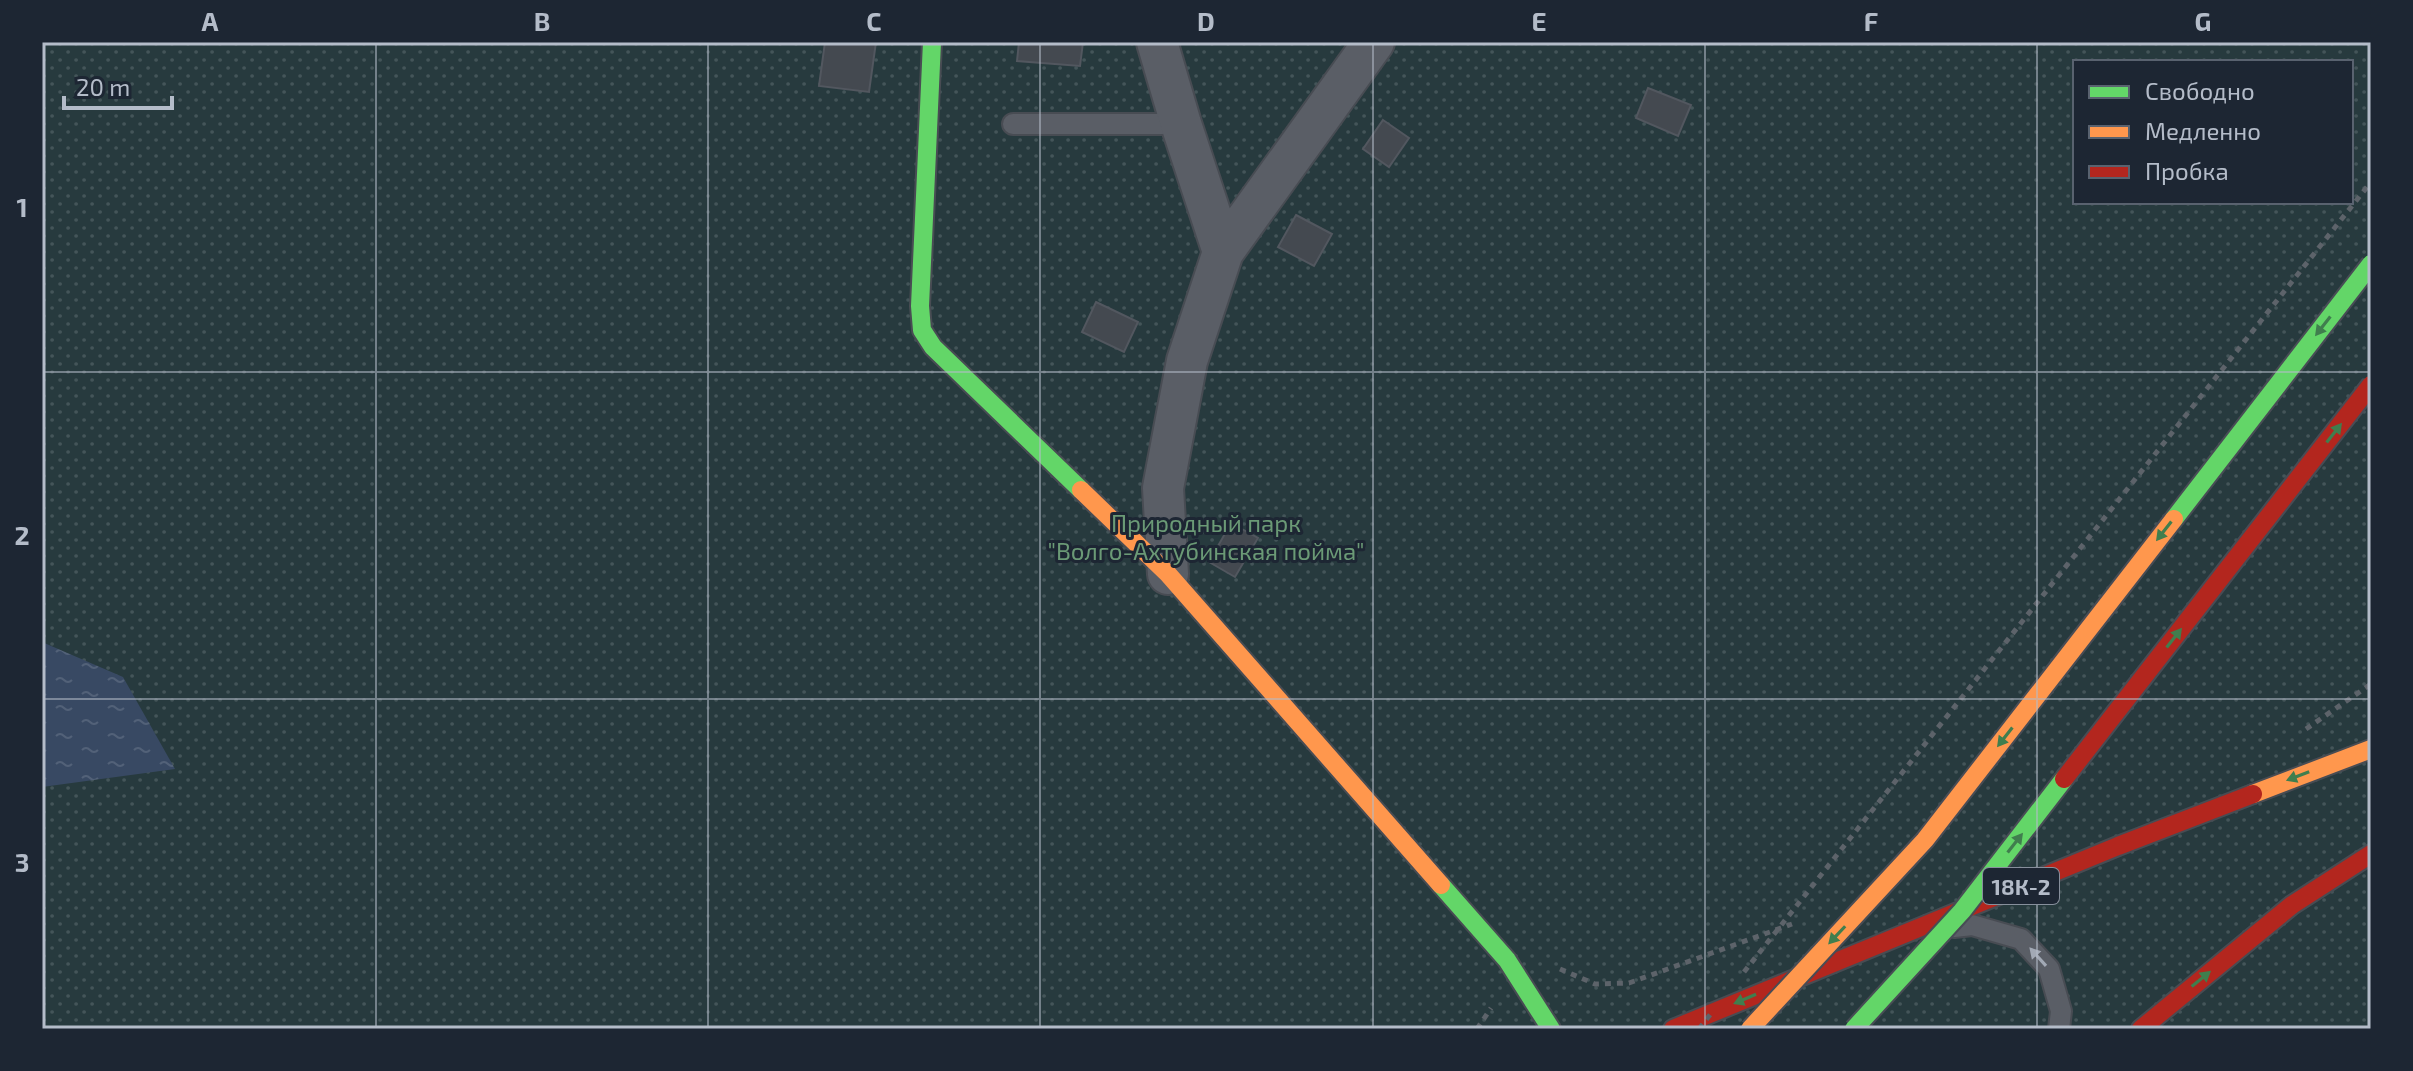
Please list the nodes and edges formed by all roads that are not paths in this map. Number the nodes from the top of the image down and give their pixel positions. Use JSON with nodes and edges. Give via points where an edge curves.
{"nodes":[{"id":1,"x":932,"y":42,"type":"edge"},
{"id":2,"x":1157,"y":42,"type":"edge"},
{"id":3,"x":1374,"y":42,"type":"edge"},
{"id":4,"x":1013,"y":124,"type":"dead end"},
{"id":5,"x":1181,"y":124,"type":"junction"},
{"id":6,"x":1223,"y":252,"type":"junction"},
{"id":7,"x":2371,"y":264,"type":"edge"},
{"id":8,"x":2371,"y":385,"type":"edge"},
{"id":9,"x":1168,"y":574,"type":"junction"},
{"id":10,"x":2371,"y":749,"type":"edge"},
{"id":11,"x":2371,"y":854,"type":"edge"},
{"id":12,"x":1908,"y":931,"type":"junction"},
{"id":13,"x":1551,"y":1029,"type":"edge"},
{"id":14,"x":1673,"y":1029,"type":"edge"},
{"id":15,"x":1750,"y":1029,"type":"edge"},
{"id":16,"x":1854,"y":1029,"type":"edge"},
{"id":17,"x":2059,"y":1029,"type":"edge"},
{"id":18,"x":2141,"y":1029,"type":"edge"}],
"edges":[{"from":1,"to":9,"type":"main road","via":[[922,330],[933,347]]},
{"from":2,"to":5,"type":"street"},
{"from":3,"to":6,"type":"street"},
{"from":4,"to":5,"type":"lane"},
{"from":5,"to":6,"type":"street"},
{"from":6,"to":9,"type":"street","via":[[1187,361],[1163,488]]},
{"from":7,"to":15,"type":"main road","one_way":true,"bridge":true,"via":[[1925,840]]},
{"from":16,"to":8,"type":"main road","one_way":true,"bridge":true,"via":[[1962,911]]},
{"from":9,"to":13,"type":"main road","via":[[1507,960]]},
{"from":10,"to":12,"type":"main road","number":"18К-2","one_way":true},
{"from":18,"to":11,"type":"main road","one_way":true,"via":[[2292,905]]},
{"from":12,"to":14,"type":"main road","number":"18К-2","one_way":true},
{"from":17,"to":12,"type":"lane","one_way":true,"via":[[2061,1011],[2049,969],[2021,939],[1972,925]]}]}
